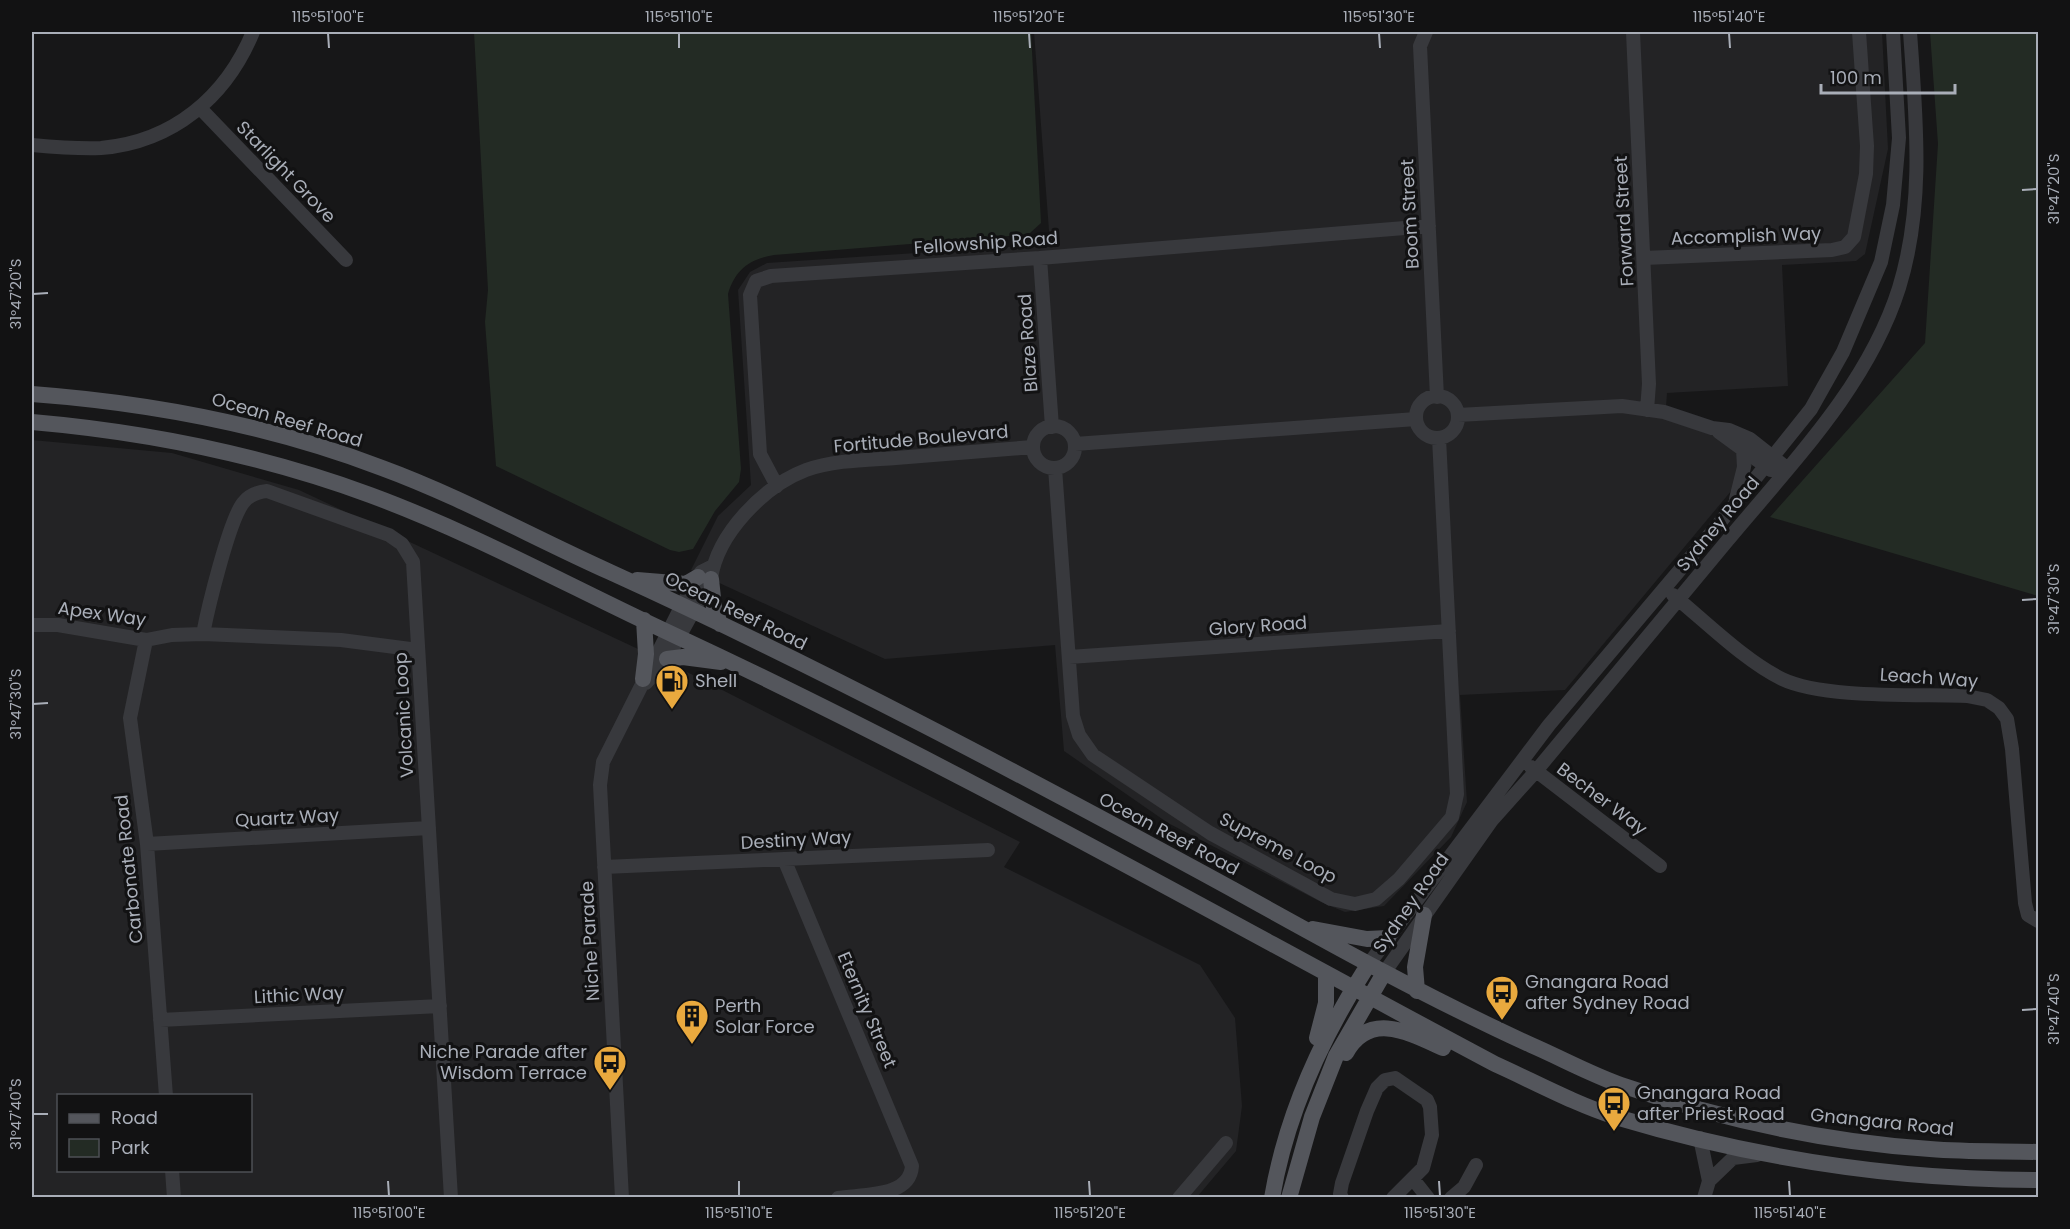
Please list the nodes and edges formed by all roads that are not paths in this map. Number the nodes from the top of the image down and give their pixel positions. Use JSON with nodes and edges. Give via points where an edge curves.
{"nodes":[{"id":1,"x":253,"y":32,"type":"edge"},
{"id":2,"x":1426,"y":32,"type":"edge"},
{"id":3,"x":1633,"y":32,"type":"edge"},
{"id":4,"x":1859,"y":32,"type":"edge"},
{"id":5,"x":1893,"y":32,"type":"edge"},
{"id":6,"x":1910,"y":32,"type":"edge"},
{"id":7,"x":201,"y":109,"type":"junction"},
{"id":8,"x":32,"y":145,"type":"edge"},
{"id":9,"x":1429,"y":226,"type":"junction"},
{"id":10,"x":1040,"y":258,"type":"junction"},
{"id":11,"x":1644,"y":258,"type":"junction"},
{"id":12,"x":346,"y":260,"type":"dead end"},
{"id":13,"x":32,"y":394,"type":"edge"},
{"id":14,"x":1437,"y":397,"type":"junction"},
{"id":15,"x":1647,"y":410,"type":"junction"},
{"id":16,"x":1458,"y":415,"type":"junction"},
{"id":17,"x":1416,"y":419,"type":"junction"},
{"id":18,"x":32,"y":422,"type":"edge"},
{"id":19,"x":58,"y":424,"type":"junction"},
{"id":20,"x":32,"y":427,"type":"edge"},
{"id":21,"x":1052,"y":427,"type":"junction"},
{"id":22,"x":1712,"y":428,"type":"junction"},
{"id":23,"x":1439,"y":438,"type":"junction"},
{"id":24,"x":1075,"y":444,"type":"junction"},
{"id":25,"x":1032,"y":447,"type":"junction"},
{"id":26,"x":1743,"y":449,"type":"junction"},
{"id":27,"x":1770,"y":460,"type":"junction"},
{"id":28,"x":1055,"y":468,"type":"junction"},
{"id":29,"x":1784,"y":473,"type":"junction"},
{"id":30,"x":777,"y":486,"type":"junction"},
{"id":31,"x":1735,"y":504,"type":"junction"},
{"id":32,"x":707,"y":574,"type":"junction"},
{"id":33,"x":624,"y":579,"type":"junction"},
{"id":34,"x":1664,"y":588,"type":"junction"},
{"id":35,"x":1678,"y":600,"type":"junction"},
{"id":36,"x":688,"y":608,"type":"junction"},
{"id":37,"x":644,"y":620,"type":"junction"},
{"id":38,"x":720,"y":624,"type":"junction"},
{"id":39,"x":32,"y":625,"type":"edge"},
{"id":40,"x":1449,"y":630,"type":"junction"},
{"id":41,"x":203,"y":634,"type":"junction"},
{"id":42,"x":673,"y":635,"type":"junction"},
{"id":43,"x":147,"y":640,"type":"junction"},
{"id":44,"x":418,"y":650,"type":"junction"},
{"id":45,"x":1069,"y":657,"type":"junction"},
{"id":46,"x":667,"y":659,"type":"junction"},
{"id":47,"x":734,"y":664,"type":"junction"},
{"id":48,"x":641,"y":685,"type":"junction"},
{"id":49,"x":1522,"y":760,"type":"junction"},
{"id":50,"x":1536,"y":771,"type":"junction"},
{"id":51,"x":429,"y":828,"type":"junction"},
{"id":52,"x":147,"y":844,"type":"junction"},
{"id":53,"x":988,"y":850,"type":"dead end"},
{"id":54,"x":784,"y":859,"type":"junction"},
{"id":55,"x":1660,"y":866,"type":"dead end"},
{"id":56,"x":604,"y":867,"type":"junction"},
{"id":57,"x":1424,"y":915,"type":"junction"},
{"id":58,"x":2038,"y":921,"type":"edge"},
{"id":59,"x":1294,"y":925,"type":"junction"},
{"id":60,"x":1388,"y":938,"type":"junction"},
{"id":61,"x":1368,"y":964,"type":"junction"},
{"id":62,"x":1384,"y":973,"type":"junction"},
{"id":63,"x":1326,"y":974,"type":"junction"},
{"id":64,"x":1353,"y":988,"type":"junction"},
{"id":65,"x":1417,"y":991,"type":"junction"},
{"id":66,"x":1369,"y":996,"type":"junction"},
{"id":67,"x":440,"y":1006,"type":"junction"},
{"id":68,"x":160,"y":1020,"type":"junction"},
{"id":69,"x":1495,"y":1064,"type":"junction"},
{"id":70,"x":1311,"y":1069,"type":"junction"},
{"id":71,"x":166,"y":1094,"type":"edge"},
{"id":72,"x":1312,"y":1118,"type":"junction"},
{"id":73,"x":1700,"y":1138,"type":"junction"},
{"id":74,"x":1226,"y":1143,"type":"dead end"},
{"id":75,"x":2038,"y":1152,"type":"edge"},
{"id":76,"x":1773,"y":1155,"type":"junction"},
{"id":77,"x":1476,"y":1165,"type":"dead end"},
{"id":78,"x":172,"y":1172,"type":"edge"},
{"id":79,"x":1413,"y":1179,"type":"junction"},
{"id":80,"x":2038,"y":1180,"type":"edge"},
{"id":81,"x":1709,"y":1181,"type":"junction"},
{"id":82,"x":174,"y":1197,"type":"edge"},
{"id":83,"x":451,"y":1197,"type":"edge"},
{"id":84,"x":622,"y":1197,"type":"edge"},
{"id":85,"x":838,"y":1197,"type":"edge"},
{"id":86,"x":1179,"y":1197,"type":"edge"},
{"id":87,"x":1272,"y":1197,"type":"edge"},
{"id":88,"x":1289,"y":1197,"type":"edge"},
{"id":89,"x":1342,"y":1197,"type":"edge"},
{"id":90,"x":1393,"y":1197,"type":"edge"},
{"id":91,"x":1428,"y":1197,"type":"edge"},
{"id":92,"x":1451,"y":1197,"type":"edge"},
{"id":93,"x":1704,"y":1197,"type":"edge"}],
"edges":[{"from":1,"to":7,"type":"street","via":[[226,81]]},
{"from":2,"to":9,"type":"street","name":"Boom Street","via":[[1420,46]]},
{"from":3,"to":11,"type":"street","name":"Forward Street"},
{"from":4,"to":11,"type":"street","name":"Accomplish Way","via":[[1866,174],[1854,237],[1845,247]]},
{"from":5,"to":27,"type":"street","name":"Sydney Road","via":[[1899,138],[1893,205],[1881,262],[1843,352],[1811,409]]},
{"from":6,"to":29,"type":"street","name":"Sydney Road","via":[[1917,122],[1916,194],[1899,288],[1868,358]]},
{"from":7,"to":8,"type":"street","via":[[167,129],[131,143],[100,148]]},
{"from":7,"to":12,"type":"street","name":"Starlight Grove"},
{"from":9,"to":10,"type":"street","name":"Fellowship Road"},
{"from":9,"to":14,"type":"street","name":"Boom Street"},
{"from":10,"to":21,"type":"street","name":"Blaze Road"},
{"from":10,"to":30,"type":"street","name":"Fellowship Road","via":[[771,276],[756,281],[750,295],[760,454]]},
{"from":11,"to":15,"type":"street","name":"Forward Street"},
{"from":13,"to":33,"type":"main road","name":"Ocean Reef Road","via":[[194,413],[326,449],[460,501]]},
{"from":14,"to":16,"type":"street","via":[[1452,403]]},
{"from":14,"to":17,"type":"street","via":[[1420,405]]},
{"from":15,"to":16,"type":"street","via":[[1622,406],[1570,407]]},
{"from":15,"to":22,"type":"street"},
{"from":16,"to":23,"type":"street","via":[[1456,428]]},
{"from":17,"to":23,"type":"street","via":[[1421,431]]},
{"from":17,"to":24,"type":"street"},
{"from":18,"to":19,"type":"main road"},
{"from":19,"to":20,"type":"main road"},
{"from":19,"to":37,"type":"main road","via":[[194,444],[350,488],[438,523]]},
{"from":21,"to":24,"type":"street","via":[[1068,432]]},
{"from":21,"to":25,"type":"street","via":[[1037,434]]},
{"from":22,"to":26,"type":"street"},
{"from":22,"to":27,"type":"street","via":[[1750,439]]},
{"from":23,"to":40,"type":"street","name":"Supreme Loop"},
{"from":24,"to":28,"type":"street","via":[[1068,463]]},
{"from":25,"to":28,"type":"street","via":[[1042,465]]},
{"from":25,"to":30,"type":"street","name":"Fortitude Boulevard","via":[[845,462],[806,470]]},
{"from":26,"to":27,"type":"street"},
{"from":26,"to":31,"type":"street","via":[[1744,467]]},
{"from":27,"to":29,"type":"street"},
{"from":27,"to":31,"type":"street","name":"Sydney Road"},
{"from":28,"to":45,"type":"street","name":"Supreme Loop"},
{"from":29,"to":35,"type":"street","name":"Sydney Road"},
{"from":30,"to":32,"type":"street","name":"Fortitude Boulevard","via":[[757,500],[735,526]]},
{"from":31,"to":34,"type":"street","name":"Sydney Road"},
{"from":32,"to":33,"type":"main road","via":[[680,584]]},
{"from":32,"to":36,"type":"street","name":"Fortitude Boulevard"},
{"from":32,"to":38,"type":"main road"},
{"from":33,"to":36,"type":"main road","name":"Ocean Reef Road"},
{"from":34,"to":35,"type":"street","name":"Leach Way"},
{"from":34,"to":49,"type":"street","name":"Sydney Road"},
{"from":35,"to":50,"type":"street","name":"Sydney Road"},
{"from":35,"to":58,"type":"street","name":"Leach Way","via":[[1760,667],[1784,680],[1834,691],[1967,696],[1987,700],[2000,708],[2007,719],[2012,749],[2025,903],[2028,915]]},
{"from":36,"to":38,"type":"main road","name":"Ocean Reef Road"},
{"from":36,"to":42,"type":"street","name":"Niche Parade"},
{"from":37,"to":42,"type":"main road"},
{"from":37,"to":48,"type":"main road","via":[[646,654]]},
{"from":38,"to":59,"type":"main road","name":"Ocean Reef Road","via":[[869,697]]},
{"from":39,"to":43,"type":"street","name":"Apex Way","via":[[58,625]]},
{"from":40,"to":45,"type":"street","name":"Glory Road"},
{"from":40,"to":45,"type":"street","name":"Supreme Loop","via":[[1457,794],[1452,818],[1399,879],[1376,899],[1354,904],[1331,899],[1210,834],[1093,755],[1078,735],[1073,716]]},
{"from":41,"to":43,"type":"street","name":"Apex Way"},
{"from":41,"to":44,"type":"street","name":"Apex Way","via":[[341,640]]},
{"from":41,"to":44,"type":"street","name":"Volcanic Loop","via":[[238,513],[249,497],[267,491],[389,535],[402,544],[413,562]]},
{"from":42,"to":46,"type":"street","name":"Niche Parade"},
{"from":42,"to":47,"type":"main road"},
{"from":42,"to":48,"type":"street","name":"Niche Parade"},
{"from":43,"to":52,"type":"street","name":"Carbonate Road","via":[[130,718]]},
{"from":44,"to":51,"type":"street","name":"Volcanic Loop"},
{"from":46,"to":47,"type":"main road","via":[[683,657]]},
{"from":46,"to":48,"type":"street","name":"Niche Parade"},
{"from":47,"to":63,"type":"main road","via":[[864,727]]},
{"from":48,"to":56,"type":"street","name":"Niche Parade","via":[[603,762],[600,785]]},
{"from":49,"to":50,"type":"street","name":"Becher Way"},
{"from":49,"to":60,"type":"street","name":"Sydney Road"},
{"from":50,"to":55,"type":"street","name":"Becher Way"},
{"from":50,"to":57,"type":"street","name":"Sydney Road","via":[[1492,820]]},
{"from":51,"to":52,"type":"street","name":"Quartz Way"},
{"from":51,"to":67,"type":"street","name":"Volcanic Loop"},
{"from":52,"to":68,"type":"street","name":"Carbonate Road"},
{"from":53,"to":54,"type":"street","name":"Destiny Way"},
{"from":54,"to":56,"type":"street","name":"Destiny Way"},
{"from":54,"to":85,"type":"street","name":"Eternity Street","via":[[909,1155],[912,1176],[897,1189]]},
{"from":56,"to":84,"type":"street","name":"Niche Parade"},
{"from":57,"to":62,"type":"street","name":"Sydney Road"},
{"from":57,"to":65,"type":"main road","via":[[1415,967]]},
{"from":59,"to":60,"type":"main road","via":[[1367,939]]},
{"from":59,"to":61,"type":"main road","name":"Ocean Reef Road"},
{"from":60,"to":61,"type":"street","name":"Sydney Road"},
{"from":61,"to":62,"type":"main road","name":"Ocean Reef Road"},
{"from":61,"to":64,"type":"main road"},
{"from":62,"to":65,"type":"main road","name":"Gnangara Road"},
{"from":62,"to":66,"type":"main road"},
{"from":63,"to":64,"type":"main road"},
{"from":63,"to":70,"type":"main road","via":[[1326,1003]]},
{"from":64,"to":66,"type":"main road"},
{"from":64,"to":70,"type":"main road"},
{"from":65,"to":75,"type":"main road","name":"Gnangara Road","via":[[1616,1083],[1724,1116],[1836,1139],[1930,1149]]},
{"from":66,"to":69,"type":"main road"},
{"from":66,"to":72,"type":"main road","via":[[1335,1056]]},
{"from":67,"to":68,"type":"street","name":"Lithic Way"},
{"from":67,"to":83,"type":"street","name":"Volcanic Loop"},
{"from":68,"to":71,"type":"street","name":"Carbonate Road"},
{"from":69,"to":72,"type":"main road","via":[[1459,1055],[1416,1035],[1377,1027],[1352,1042]]},
{"from":69,"to":73,"type":"main road","via":[[1608,1114]]},
{"from":70,"to":87,"type":"main road","via":[[1278,1160]]},
{"from":72,"to":88,"type":"main road"},
{"from":73,"to":76,"type":"main road"},
{"from":73,"to":81,"type":"street"},
{"from":74,"to":86,"type":"street"},
{"from":76,"to":80,"type":"main road","via":[[1865,1171]]},
{"from":76,"to":81,"type":"street","via":[[1733,1158]]},
{"from":77,"to":92,"type":"street","via":[[1464,1188]]},
{"from":78,"to":82,"type":"street"},
{"from":79,"to":89,"type":"street","via":[[1429,1154],[1431,1107],[1420,1094],[1395,1078],[1385,1080],[1366,1111],[1342,1183]]},
{"from":79,"to":90,"type":"street"},
{"from":79,"to":91,"type":"street"},
{"from":81,"to":93,"type":"street"}]}
